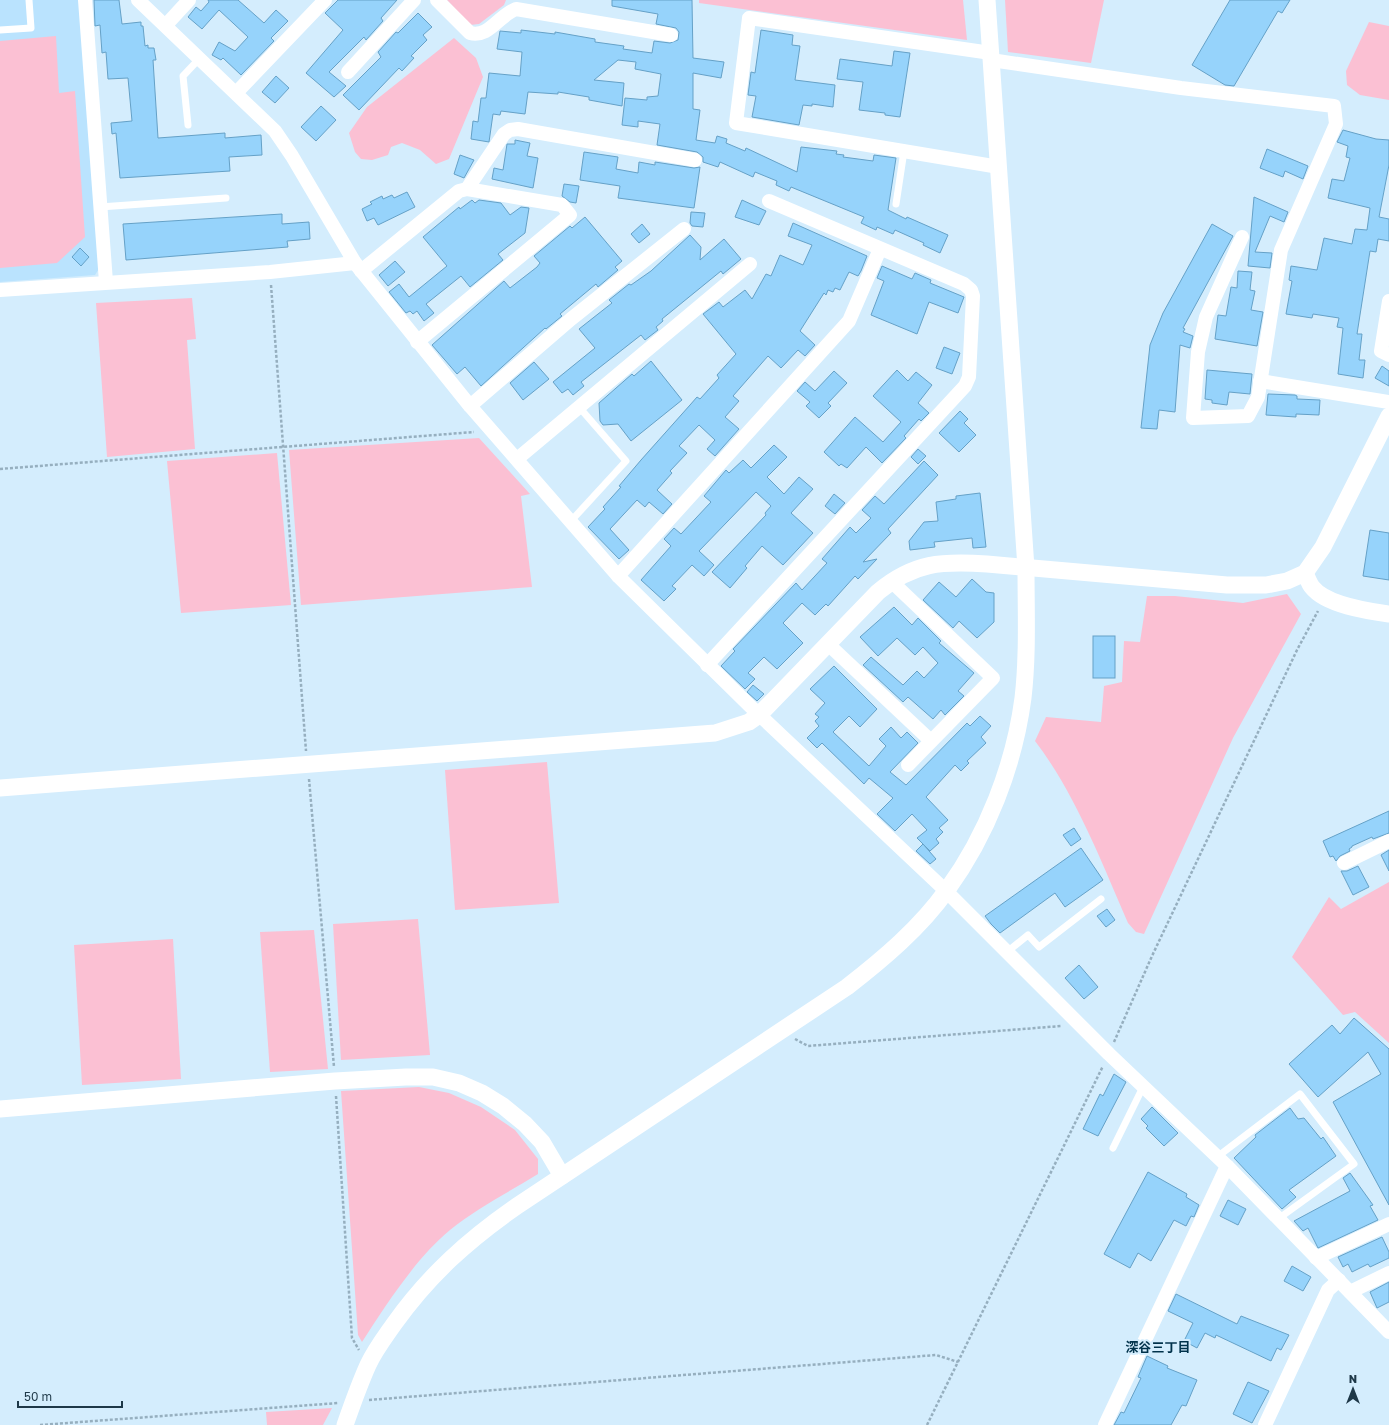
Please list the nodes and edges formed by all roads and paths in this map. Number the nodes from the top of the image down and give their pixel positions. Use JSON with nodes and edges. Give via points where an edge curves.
{"nodes":[{"id":1,"x":29,"y":0,"type":"edge"},
{"id":2,"x":85,"y":0,"type":"edge"},
{"id":3,"x":138,"y":0,"type":"edge"},
{"id":4,"x":188,"y":0,"type":"edge"},
{"id":5,"x":325,"y":0,"type":"edge"},
{"id":6,"x":414,"y":0,"type":"edge"},
{"id":7,"x":437,"y":0,"type":"edge"},
{"id":8,"x":987,"y":0,"type":"edge"},
{"id":9,"x":166,"y":25,"type":"junction"},
{"id":10,"x":0,"y":30,"type":"edge"},
{"id":11,"x":671,"y":35,"type":"dead end"},
{"id":12,"x":991,"y":56,"type":"junction"},
{"id":13,"x":200,"y":58,"type":"junction"},
{"id":14,"x":348,"y":72,"type":"dead end"},
{"id":15,"x":236,"y":93,"type":"junction"},
{"id":16,"x":188,"y":125,"type":"dead end"},
{"id":17,"x":904,"y":151,"type":"junction"},
{"id":18,"x":695,"y":160,"type":"dead end"},
{"id":19,"x":999,"y":167,"type":"junction"},
{"id":20,"x":467,"y":189,"type":"junction"},
{"id":21,"x":226,"y":198,"type":"dead end"},
{"id":22,"x":769,"y":201,"type":"dead end"},
{"id":23,"x":896,"y":204,"type":"dead end"},
{"id":24,"x":100,"y":207,"type":"junction"},
{"id":25,"x":684,"y":229,"type":"dead end"},
{"id":26,"x":1242,"y":237,"type":"dead end"},
{"id":27,"x":880,"y":249,"type":"junction"},
{"id":28,"x":750,"y":264,"type":"dead end"},
{"id":29,"x":358,"y":267,"type":"junction"},
{"id":30,"x":270,"y":272,"type":"junction"},
{"id":31,"x":106,"y":282,"type":"junction"},
{"id":32,"x":0,"y":290,"type":"edge"},
{"id":33,"x":1389,"y":301,"type":"edge"},
{"id":34,"x":417,"y":342,"type":"junction"},
{"id":35,"x":1389,"y":355,"type":"edge"},
{"id":36,"x":1260,"y":381,"type":"junction"},
{"id":37,"x":1389,"y":402,"type":"edge"},
{"id":38,"x":470,"y":406,"type":"junction"},
{"id":39,"x":579,"y":407,"type":"junction"},
{"id":40,"x":1389,"y":416,"type":"edge"},
{"id":41,"x":492,"y":430,"type":"junction"},
{"id":42,"x":282,"y":447,"type":"junction"},
{"id":43,"x":517,"y":459,"type":"junction"},
{"id":44,"x":0,"y":469,"type":"edge"},
{"id":45,"x":571,"y":521,"type":"junction"},
{"id":46,"x":1026,"y":568,"type":"junction"},
{"id":47,"x":1304,"y":573,"type":"junction"},
{"id":48,"x":618,"y":576,"type":"junction"},
{"id":49,"x":891,"y":581,"type":"junction"},
{"id":50,"x":1325,"y":598,"type":"junction"},
{"id":51,"x":1389,"y":614,"type":"edge"},
{"id":52,"x":829,"y":644,"type":"junction"},
{"id":53,"x":707,"y":665,"type":"junction"},
{"id":54,"x":759,"y":715,"type":"junction"},
{"id":55,"x":931,"y":741,"type":"junction"},
{"id":56,"x":307,"y":763,"type":"junction"},
{"id":57,"x":908,"y":765,"type":"dead end"},
{"id":58,"x":0,"y":788,"type":"edge"},
{"id":59,"x":1389,"y":841,"type":"edge"},
{"id":60,"x":1344,"y":863,"type":"dead end"},
{"id":61,"x":946,"y":891,"type":"junction"},
{"id":62,"x":1101,"y":899,"type":"dead end"},
{"id":63,"x":1007,"y":952,"type":"junction"},
{"id":64,"x":1076,"y":1021,"type":"junction"},
{"id":65,"x":781,"y":1030,"type":"junction"},
{"id":66,"x":1108,"y":1054,"type":"junction"},
{"id":67,"x":335,"y":1081,"type":"junction"},
{"id":68,"x":1143,"y":1087,"type":"junction"},
{"id":69,"x":0,"y":1109,"type":"edge"},
{"id":70,"x":1113,"y":1148,"type":"dead end"},
{"id":71,"x":1222,"y":1161,"type":"junction"},
{"id":72,"x":562,"y":1176,"type":"junction"},
{"id":73,"x":1278,"y":1219,"type":"junction"},
{"id":74,"x":1389,"y":1224,"type":"edge"},
{"id":75,"x":1316,"y":1258,"type":"junction"},
{"id":76,"x":1389,"y":1273,"type":"edge"},
{"id":77,"x":1339,"y":1280,"type":"junction"},
{"id":78,"x":1350,"y":1292,"type":"junction"},
{"id":79,"x":1389,"y":1332,"type":"edge"},
{"id":80,"x":958,"y":1362,"type":"junction"},
{"id":81,"x":368,"y":1364,"type":"junction"},
{"id":82,"x":354,"y":1402,"type":"junction"},
{"id":83,"x":40,"y":1425,"type":"edge"},
{"id":84,"x":345,"y":1425,"type":"edge"},
{"id":85,"x":927,"y":1425,"type":"edge"},
{"id":86,"x":1105,"y":1425,"type":"edge"},
{"id":87,"x":1265,"y":1425,"type":"edge"}],
"edges":[{"from":1,"to":10,"type":"lane","via":[[31,28]]},
{"from":2,"to":24,"type":"street"},
{"from":3,"to":9,"type":"street"},
{"from":4,"to":9,"type":"street"},
{"from":5,"to":15,"type":"street"},
{"from":6,"to":14,"type":"street"},
{"from":7,"to":11,"type":"street","via":[[470,33],[478,35],[484,34],[506,13],[516,10]]},
{"from":8,"to":12,"type":"street"},
{"from":9,"to":13,"type":"street"},
{"from":12,"to":17,"type":"street","via":[[749,18],[736,123]]},
{"from":12,"to":19,"type":"street"},
{"from":12,"to":36,"type":"street","via":[[1181,88],[1334,106],[1336,124],[1281,250]]},
{"from":13,"to":15,"type":"street"},
{"from":13,"to":16,"type":"lane","via":[[183,76]]},
{"from":15,"to":29,"type":"street","via":[[275,132],[292,156]]},
{"from":17,"to":19,"type":"street"},
{"from":17,"to":23,"type":"lane"},
{"from":18,"to":20,"type":"street","via":[[518,129],[510,130],[504,134]]},
{"from":19,"to":46,"type":"street"},
{"from":20,"to":29,"type":"street","via":[[459,191]]},
{"from":20,"to":34,"type":"street","via":[[562,205],[570,215]]},
{"from":21,"to":24,"type":"lane"},
{"from":22,"to":27,"type":"street"},
{"from":24,"to":31,"type":"street"},
{"from":25,"to":38,"type":"street","via":[[570,319]]},
{"from":26,"to":36,"type":"street","via":[[1206,317],[1198,352],[1193,418],[1248,416],[1258,397]]},
{"from":27,"to":48,"type":"street","via":[[849,321]]},
{"from":27,"to":53,"type":"street","via":[[964,284],[971,290],[973,296],[969,377],[965,386]]},
{"from":28,"to":39,"type":"street"},
{"from":29,"to":30,"type":"street"},
{"from":29,"to":34,"type":"street"},
{"from":30,"to":31,"type":"street"},
{"from":30,"to":42,"type":"path"},
{"from":31,"to":32,"type":"street"},
{"from":33,"to":35,"type":"street","via":[[1381,351]]},
{"from":34,"to":38,"type":"street"},
{"from":36,"to":37,"type":"street"},
{"from":38,"to":41,"type":"street"},
{"from":39,"to":43,"type":"street"},
{"from":39,"to":45,"type":"lane","via":[[626,461]]},
{"from":40,"to":47,"type":"street","via":[[1323,547]]},
{"from":41,"to":42,"type":"path"},
{"from":41,"to":43,"type":"street"},
{"from":42,"to":44,"type":"path"},
{"from":42,"to":56,"type":"path"},
{"from":43,"to":45,"type":"street"},
{"from":45,"to":48,"type":"street"},
{"from":46,"to":47,"type":"street","via":[[1228,585],[1266,585],[1287,581]]},
{"from":46,"to":49,"type":"street","via":[[957,562],[937,564],[905,573]]},
{"from":46,"to":61,"type":"street","via":[[1026,659],[1017,732],[1009,765],[976,844]]},
{"from":47,"to":50,"type":"street","via":[[1312,587]]},
{"from":48,"to":53,"type":"street"},
{"from":49,"to":52,"type":"street"},
{"from":49,"to":55,"type":"street","via":[[993,678]]},
{"from":50,"to":51,"type":"street","via":[[1344,605]]},
{"from":50,"to":66,"type":"path","via":[[1152,956]]},
{"from":52,"to":54,"type":"street"},
{"from":52,"to":55,"type":"street"},
{"from":53,"to":54,"type":"street"},
{"from":54,"to":56,"type":"street","via":[[749,722],[715,733]]},
{"from":54,"to":61,"type":"street"},
{"from":55,"to":57,"type":"street"},
{"from":56,"to":58,"type":"street"},
{"from":56,"to":67,"type":"path"},
{"from":59,"to":60,"type":"street"},
{"from":61,"to":63,"type":"street"},
{"from":61,"to":65,"type":"street","via":[[884,957],[847,987]]},
{"from":62,"to":63,"type":"lane","via":[[1039,947],[1028,935]]},
{"from":63,"to":64,"type":"street"},
{"from":64,"to":65,"type":"path","via":[[1057,1028],[959,1033],[808,1046]]},
{"from":64,"to":66,"type":"street"},
{"from":65,"to":72,"type":"street"},
{"from":66,"to":68,"type":"street"},
{"from":66,"to":80,"type":"path"},
{"from":67,"to":69,"type":"street"},
{"from":67,"to":72,"type":"street","via":[[433,1077],[465,1086],[504,1106],[525,1124],[542,1142]]},
{"from":67,"to":81,"type":"path","via":[[352,1338]]},
{"from":68,"to":70,"type":"lane"},
{"from":68,"to":71,"type":"street"},
{"from":71,"to":73,"type":"street"},
{"from":71,"to":73,"type":"lane","via":[[1300,1094],[1354,1164]]},
{"from":71,"to":86,"type":"street"},
{"from":72,"to":81,"type":"street","via":[[480,1232],[447,1261],[403,1311]]},
{"from":73,"to":75,"type":"street"},
{"from":74,"to":75,"type":"street"},
{"from":75,"to":77,"type":"street"},
{"from":76,"to":78,"type":"street"},
{"from":77,"to":78,"type":"street"},
{"from":77,"to":87,"type":"street","via":[[1328,1290]]},
{"from":78,"to":79,"type":"street"},
{"from":80,"to":82,"type":"path","via":[[936,1355]]},
{"from":80,"to":85,"type":"path"},
{"from":81,"to":82,"type":"street"},
{"from":82,"to":83,"type":"path"},
{"from":82,"to":84,"type":"street"}]}
